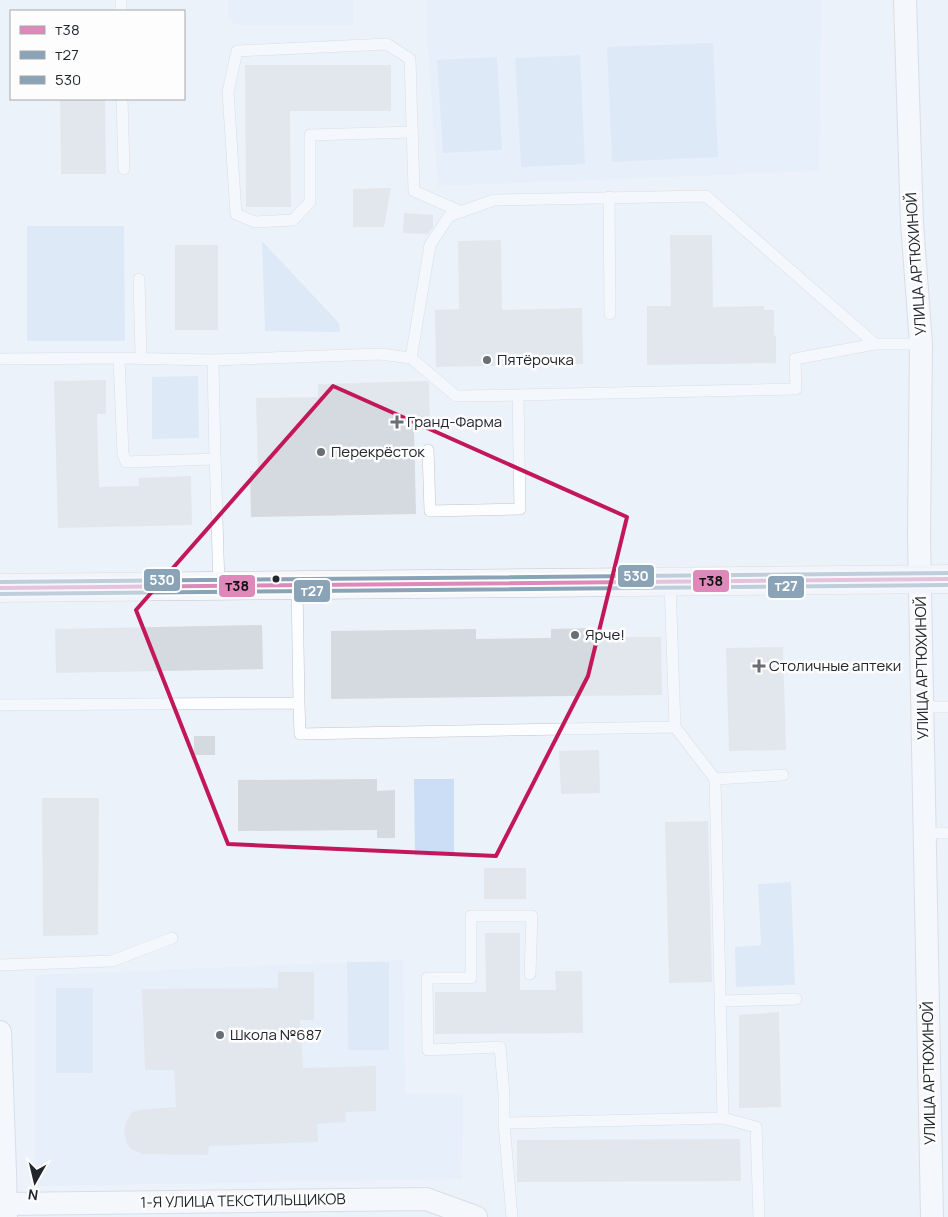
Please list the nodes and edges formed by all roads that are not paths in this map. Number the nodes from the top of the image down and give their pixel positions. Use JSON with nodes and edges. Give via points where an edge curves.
{"nodes":[{"id":1,"x":905,"y":0,"type":"edge"},
{"id":2,"x":122,"y":100,"type":"edge"},
{"id":3,"x":413,"y":132,"type":"junction"},
{"id":4,"x":124,"y":169,"type":"dead end"},
{"id":5,"x":609,"y":198,"type":"junction"},
{"id":6,"x":462,"y":212,"type":"junction"},
{"id":7,"x":139,"y":279,"type":"dead end"},
{"id":8,"x":610,"y":314,"type":"dead end"},
{"id":9,"x":876,"y":344,"type":"junction"},
{"id":10,"x":920,"y":344,"type":"junction"},
{"id":11,"x":119,"y":358,"type":"junction"},
{"id":12,"x":141,"y":358,"type":"junction"},
{"id":13,"x":411,"y":358,"type":"junction"},
{"id":14,"x":0,"y":359,"type":"edge"},
{"id":15,"x":213,"y":360,"type":"junction"},
{"id":16,"x":518,"y":394,"type":"junction"},
{"id":17,"x":428,"y":450,"type":"dead end"},
{"id":18,"x":214,"y":452,"type":"junction"},
{"id":19,"x":948,"y":579,"type":"edge"},
{"id":20,"x":920,"y":580,"type":"junction"},
{"id":21,"x":670,"y":582,"type":"junction"},
{"id":22,"x":298,"y":585,"type":"junction"},
{"id":23,"x":218,"y":586,"type":"junction"},
{"id":24,"x":0,"y":588,"type":"edge"},
{"id":25,"x":299,"y":703,"type":"junction"},
{"id":26,"x":0,"y":705,"type":"edge"},
{"id":27,"x":923,"y":707,"type":"junction"},
{"id":28,"x":948,"y":707,"type":"edge"},
{"id":29,"x":675,"y":727,"type":"junction"},
{"id":30,"x":783,"y":775,"type":"dead end"},
{"id":31,"x":716,"y":779,"type":"junction"},
{"id":32,"x":926,"y":833,"type":"junction"},
{"id":33,"x":948,"y":833,"type":"edge"},
{"id":34,"x":172,"y":938,"type":"dead end"},
{"id":35,"x":0,"y":965,"type":"edge"},
{"id":36,"x":530,"y":974,"type":"dead end"},
{"id":37,"x":796,"y":999,"type":"dead end"},
{"id":38,"x":720,"y":1001,"type":"junction"},
{"id":39,"x":0,"y":1032,"type":"edge"},
{"id":40,"x":723,"y":1118,"type":"junction"},
{"id":41,"x":504,"y":1123,"type":"junction"},
{"id":42,"x":3,"y":1172,"type":"edge"},
{"id":43,"x":6,"y":1210,"type":"edge"},
{"id":44,"x":476,"y":1217,"type":"edge"},
{"id":45,"x":512,"y":1217,"type":"edge"},
{"id":46,"x":759,"y":1217,"type":"edge"},
{"id":47,"x":932,"y":1217,"type":"edge"}],
"edges":[{"from":1,"to":10,"type":"street","name":"УЛИЦА АРТЮХИНОЙ","via":[[912,223]]},
{"from":2,"to":4,"type":"lane"},
{"from":3,"to":3,"type":"lane","via":[[410,59],[387,44],[236,52],[228,92],[236,214],[255,222],[293,220],[310,202],[310,135]]},
{"from":3,"to":6,"type":"lane","via":[[414,191]]},
{"from":5,"to":6,"type":"lane","via":[[494,200]]},
{"from":5,"to":8,"type":"lane"},
{"from":5,"to":9,"type":"lane","via":[[706,196]]},
{"from":6,"to":13,"type":"lane","via":[[449,216],[430,245]]},
{"from":7,"to":12,"type":"lane"},
{"from":9,"to":10,"type":"lane"},
{"from":9,"to":16,"type":"lane","via":[[795,359],[796,389]]},
{"from":10,"to":20,"type":"street","name":"УЛИЦА АРТЮХИНОЙ"},
{"from":11,"to":12,"type":"lane"},
{"from":11,"to":14,"type":"lane"},
{"from":11,"to":18,"type":"lane","via":[[126,462],[215,459]]},
{"from":12,"to":15,"type":"lane"},
{"from":13,"to":15,"type":"lane","via":[[380,354]]},
{"from":13,"to":16,"type":"lane","via":[[456,396]]},
{"from":15,"to":18,"type":"lane"},
{"from":16,"to":17,"type":"lane","via":[[520,509],[430,511]]},
{"from":18,"to":23,"type":"lane"},
{"from":19,"to":20,"type":"main road"},
{"from":20,"to":21,"type":"main road"},
{"from":20,"to":27,"type":"street","name":"УЛИЦА АРТЮХИНОЙ"},
{"from":21,"to":22,"type":"main road"},
{"from":21,"to":29,"type":"lane"},
{"from":22,"to":23,"type":"main road"},
{"from":22,"to":25,"type":"lane"},
{"from":23,"to":24,"type":"main road"},
{"from":25,"to":26,"type":"lane"},
{"from":25,"to":29,"type":"lane","via":[[300,734]]},
{"from":27,"to":28,"type":"lane"},
{"from":27,"to":32,"type":"street","name":"УЛИЦА АРТЮХИНОЙ"},
{"from":29,"to":31,"type":"lane"},
{"from":30,"to":31,"type":"lane"},
{"from":31,"to":38,"type":"lane"},
{"from":32,"to":33,"type":"lane"},
{"from":32,"to":47,"type":"street","name":"УЛИЦА АРТЮХИНОЙ"},
{"from":34,"to":35,"type":"lane","via":[[112,961]]},
{"from":36,"to":41,"type":"lane","via":[[532,916],[471,916],[471,978],[427,978],[428,1050],[500,1047]]},
{"from":37,"to":38,"type":"lane"},
{"from":38,"to":40,"type":"lane"},
{"from":39,"to":42,"type":"street"},
{"from":40,"to":41,"type":"lane"},
{"from":40,"to":46,"type":"lane","via":[[756,1127]]},
{"from":41,"to":45,"type":"lane"},
{"from":42,"to":43,"type":"street"},
{"from":43,"to":44,"type":"street","name":"1-Я УЛИЦА ТЕКСТИЛЬЩИКОВ","via":[[426,1200]]}]}
